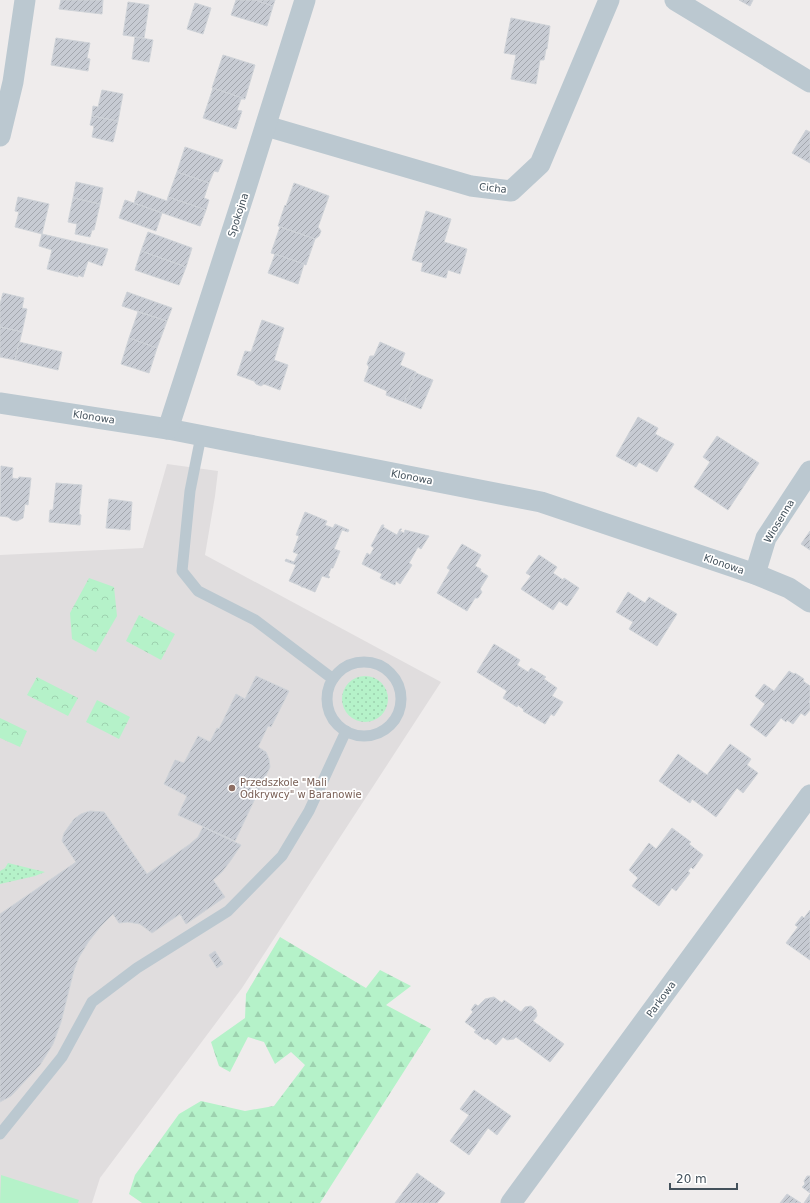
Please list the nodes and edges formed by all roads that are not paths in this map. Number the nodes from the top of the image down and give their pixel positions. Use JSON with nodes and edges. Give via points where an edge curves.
{"nodes":[{"id":1,"x":25,"y":0,"type":"edge"},
{"id":2,"x":305,"y":0,"type":"edge"},
{"id":3,"x":609,"y":0,"type":"edge"},
{"id":4,"x":675,"y":0,"type":"edge"},
{"id":5,"x":810,"y":82,"type":"edge"},
{"id":6,"x":266,"y":126,"type":"junction"},
{"id":7,"x":0,"y":136,"type":"edge"},
{"id":8,"x":0,"y":403,"type":"edge"},
{"id":9,"x":168,"y":429,"type":"junction"},
{"id":10,"x":201,"y":436,"type":"junction"},
{"id":11,"x":810,"y":471,"type":"edge"},
{"id":12,"x":755,"y":574,"type":"junction"},
{"id":13,"x":810,"y":602,"type":"edge"},
{"id":14,"x":333,"y":679,"type":"junction"},
{"id":15,"x":346,"y":731,"type":"junction"},
{"id":16,"x":810,"y":795,"type":"edge"},
{"id":17,"x":0,"y":1134,"type":"edge"},
{"id":18,"x":511,"y":1203,"type":"edge"}],
"edges":[{"from":1,"to":7,"type":"street","via":[[12,82]]},
{"from":2,"to":6,"type":"street","name":"Spokojna"},
{"from":3,"to":6,"type":"street","name":"Cicha","via":[[540,164],[511,190],[471,186]]},
{"from":4,"to":5,"type":"street"},
{"from":6,"to":9,"type":"street","name":"Spokojna"},
{"from":8,"to":9,"type":"street","name":"Klonowa"},
{"from":9,"to":10,"type":"street","name":"Klonowa"},
{"from":10,"to":12,"type":"street","name":"Klonowa","via":[[541,502]]},
{"from":10,"to":14,"type":"lane","via":[[190,491],[182,571],[198,591],[255,620]]},
{"from":11,"to":12,"type":"street","name":"Wiosenna","via":[[766,538]]},
{"from":12,"to":13,"type":"street","name":"Klonowa","via":[[789,588]]},
{"from":14,"to":15,"type":"lane","via":[[328,690],[327,702],[330,713]]},
{"from":14,"to":15,"type":"lane","via":[[351,664],[363,662],[386,669],[394,677],[399,689],[401,701],[398,713],[392,723],[382,731],[358,735]]},
{"from":15,"to":17,"type":"lane","via":[[309,811],[282,856],[228,911],[137,968],[92,1002],[62,1057]]},
{"from":16,"to":18,"type":"street","name":"Parkowa"}]}
